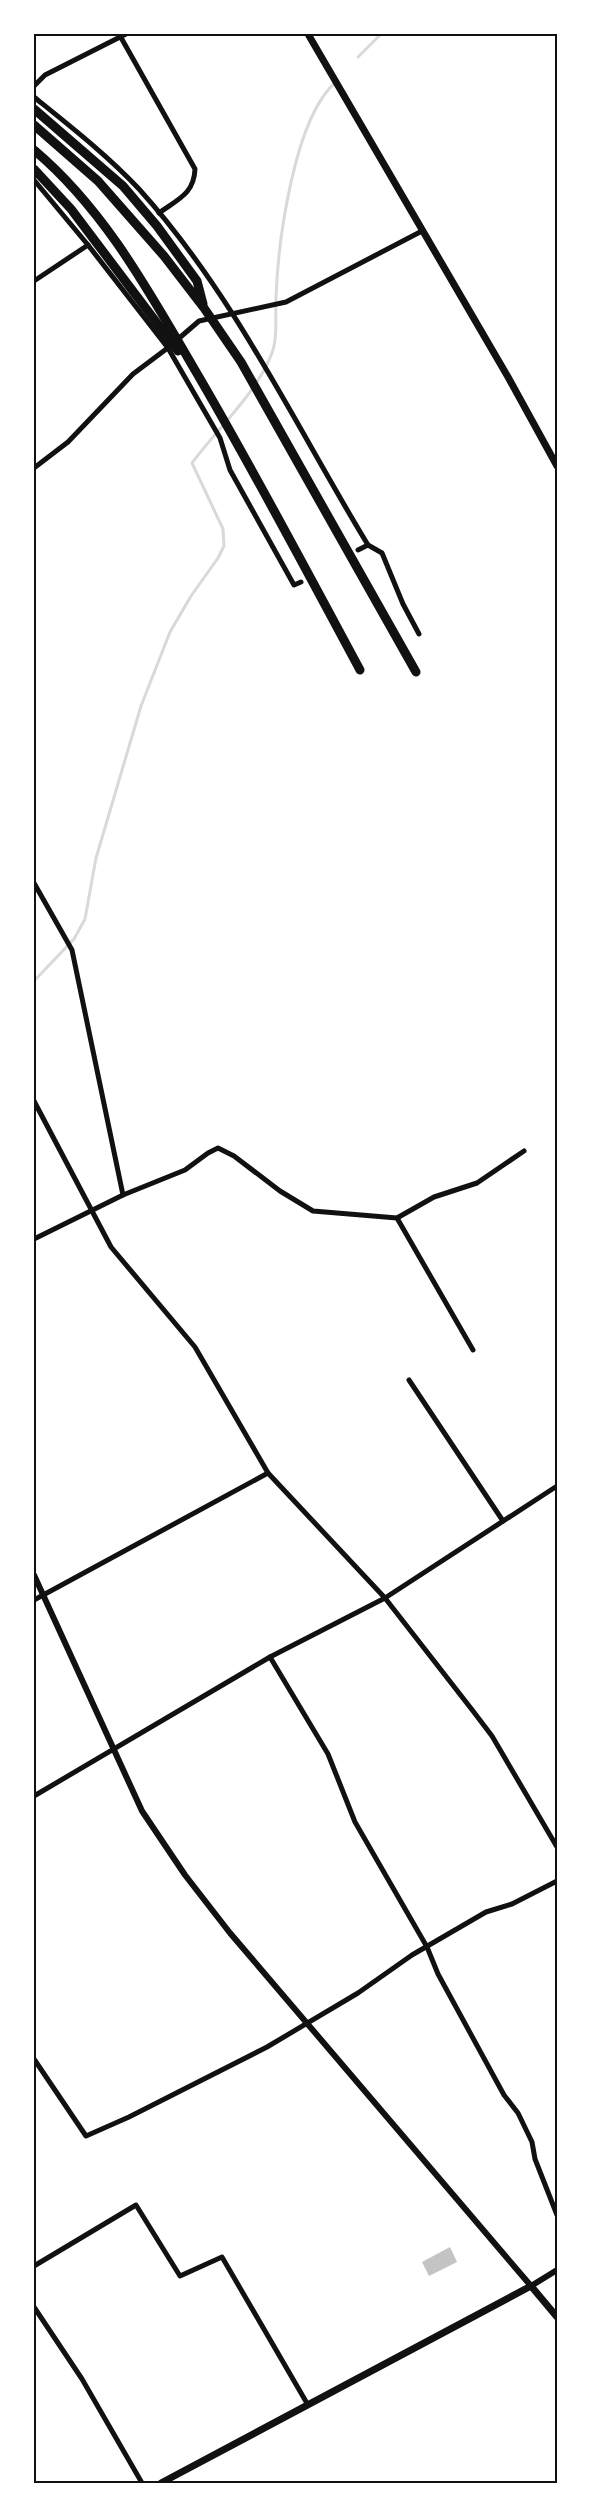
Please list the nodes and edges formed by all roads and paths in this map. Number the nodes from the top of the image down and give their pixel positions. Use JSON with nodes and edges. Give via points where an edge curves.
{"nodes":[{"id":1,"x":308,"y":34,"type":"edge"},
{"id":2,"x":121,"y":35,"type":"edge"},
{"id":3,"x":34,"y":86,"type":"edge"},
{"id":4,"x":34,"y":97,"type":"edge"},
{"id":5,"x":34,"y":109,"type":"edge"},
{"id":6,"x":34,"y":125,"type":"edge"},
{"id":7,"x":34,"y":150,"type":"edge"},
{"id":8,"x":34,"y":169,"type":"edge"},
{"id":9,"x":34,"y":180,"type":"edge"},
{"id":10,"x":159,"y":213,"type":"junction"},
{"id":11,"x":422,"y":231,"type":"junction"},
{"id":12,"x":88,"y":245,"type":"junction"},
{"id":13,"x":34,"y":281,"type":"edge"},
{"id":14,"x":204,"y":308,"type":"junction"},
{"id":15,"x":232,"y":313,"type":"junction"},
{"id":16,"x":168,"y":348,"type":"junction"},
{"id":17,"x":207,"y":389,"type":"junction"},
{"id":18,"x":557,"y":466,"type":"edge"},
{"id":19,"x":34,"y":468,"type":"edge"},
{"id":20,"x":368,"y":545,"type":"junction"},
{"id":21,"x":358,"y":550,"type":"dead end"},
{"id":22,"x":301,"y":582,"type":"dead end"},
{"id":23,"x":420,"y":634,"type":"dead end"},
{"id":24,"x":360,"y":670,"type":"dead end"},
{"id":25,"x":416,"y":672,"type":"dead end"},
{"id":26,"x":34,"y":883,"type":"edge"},
{"id":27,"x":34,"y":1100,"type":"edge"},
{"id":28,"x":524,"y":1151,"type":"dead end"},
{"id":29,"x":123,"y":1195,"type":"junction"},
{"id":30,"x":92,"y":1211,"type":"junction"},
{"id":31,"x":397,"y":1218,"type":"junction"},
{"id":32,"x":34,"y":1239,"type":"edge"},
{"id":33,"x":473,"y":1350,"type":"dead end"},
{"id":34,"x":409,"y":1380,"type":"dead end"},
{"id":35,"x":268,"y":1473,"type":"junction"},
{"id":36,"x":557,"y":1486,"type":"edge"},
{"id":37,"x":503,"y":1521,"type":"junction"},
{"id":38,"x":34,"y":1575,"type":"edge"},
{"id":39,"x":42,"y":1594,"type":"junction"},
{"id":40,"x":385,"y":1598,"type":"junction"},
{"id":41,"x":34,"y":1600,"type":"edge"},
{"id":42,"x":270,"y":1657,"type":"junction"},
{"id":43,"x":114,"y":1751,"type":"junction"},
{"id":44,"x":34,"y":1796,"type":"edge"},
{"id":45,"x":557,"y":1847,"type":"edge"},
{"id":46,"x":557,"y":1881,"type":"edge"},
{"id":47,"x":427,"y":1947,"type":"junction"},
{"id":48,"x":309,"y":2023,"type":"junction"},
{"id":49,"x":34,"y":2058,"type":"edge"},
{"id":50,"x":557,"y":2215,"type":"edge"},
{"id":51,"x":34,"y":2266,"type":"edge"},
{"id":52,"x":557,"y":2270,"type":"edge"},
{"id":53,"x":531,"y":2286,"type":"junction"},
{"id":54,"x":34,"y":2307,"type":"edge"},
{"id":55,"x":557,"y":2317,"type":"edge"},
{"id":56,"x":308,"y":2405,"type":"junction"},
{"id":57,"x":142,"y":2483,"type":"edge"},
{"id":58,"x":161,"y":2483,"type":"edge"}],
"edges":[{"from":1,"to":11,"type":"main road"},
{"from":2,"to":3,"type":"street","via":[[45,75]]},
{"from":2,"to":10,"type":"street","via":[[195,169],[195,181],[190,190]]},
{"from":4,"to":10,"type":"street","via":[[94,145]]},
{"from":5,"to":14,"type":"highway","via":[[123,186],[197,281]]},
{"from":6,"to":14,"type":"highway","via":[[98,181],[158,248]]},
{"from":7,"to":17,"type":"highway","via":[[81,197],[116,241]]},
{"from":8,"to":17,"type":"highway","via":[[71,210]]},
{"from":9,"to":12,"type":"street"},
{"from":10,"to":15,"type":"street"},
{"from":11,"to":15,"type":"street","via":[[286,302]]},
{"from":11,"to":18,"type":"main road"},
{"from":12,"to":13,"type":"street"},
{"from":12,"to":16,"type":"street"},
{"from":14,"to":25,"type":"highway","via":[[241,362]]},
{"from":15,"to":16,"type":"street","via":[[199,321]]},
{"from":15,"to":20,"type":"street"},
{"from":16,"to":19,"type":"street","via":[[133,374],[68,442]]},
{"from":16,"to":22,"type":"street","via":[[220,438],[230,470],[294,585]]},
{"from":17,"to":24,"type":"highway"},
{"from":20,"to":21,"type":"street"},
{"from":20,"to":23,"type":"street","via":[[382,553],[403,604]]},
{"from":26,"to":29,"type":"street","via":[[72,950]]},
{"from":27,"to":30,"type":"street"},
{"from":28,"to":31,"type":"street","via":[[477,1183],[434,1197]]},
{"from":29,"to":30,"type":"street"},
{"from":29,"to":31,"type":"street","via":[[185,1170],[218,1148],[313,1211]]},
{"from":30,"to":32,"type":"street"},
{"from":30,"to":35,"type":"street","via":[[111,1247],[195,1347]]},
{"from":31,"to":33,"type":"street"},
{"from":34,"to":37,"type":"street"},
{"from":35,"to":39,"type":"street"},
{"from":35,"to":40,"type":"street"},
{"from":36,"to":37,"type":"street"},
{"from":37,"to":40,"type":"street"},
{"from":38,"to":39,"type":"street"},
{"from":39,"to":41,"type":"street"},
{"from":39,"to":43,"type":"street"},
{"from":40,"to":42,"type":"street"},
{"from":40,"to":45,"type":"street","via":[[492,1736]]},
{"from":42,"to":43,"type":"street"},
{"from":42,"to":47,"type":"street","via":[[328,1754],[355,1822]]},
{"from":43,"to":44,"type":"street"},
{"from":43,"to":48,"type":"street","via":[[142,1811],[185,1875],[230,1933]]},
{"from":46,"to":47,"type":"street","via":[[512,1904],[486,1912]]},
{"from":47,"to":48,"type":"street"},
{"from":47,"to":50,"type":"street","via":[[460,2015],[532,2142],[535,2159]]},
{"from":48,"to":49,"type":"street","via":[[86,2136]]},
{"from":48,"to":53,"type":"street"},
{"from":51,"to":56,"type":"street","via":[[136,2205],[180,2276],[222,2257]]},
{"from":52,"to":53,"type":"street"},
{"from":53,"to":55,"type":"main road"},
{"from":53,"to":56,"type":"main road"},
{"from":54,"to":57,"type":"street","via":[[82,2379]]},
{"from":56,"to":58,"type":"main road"}]}
